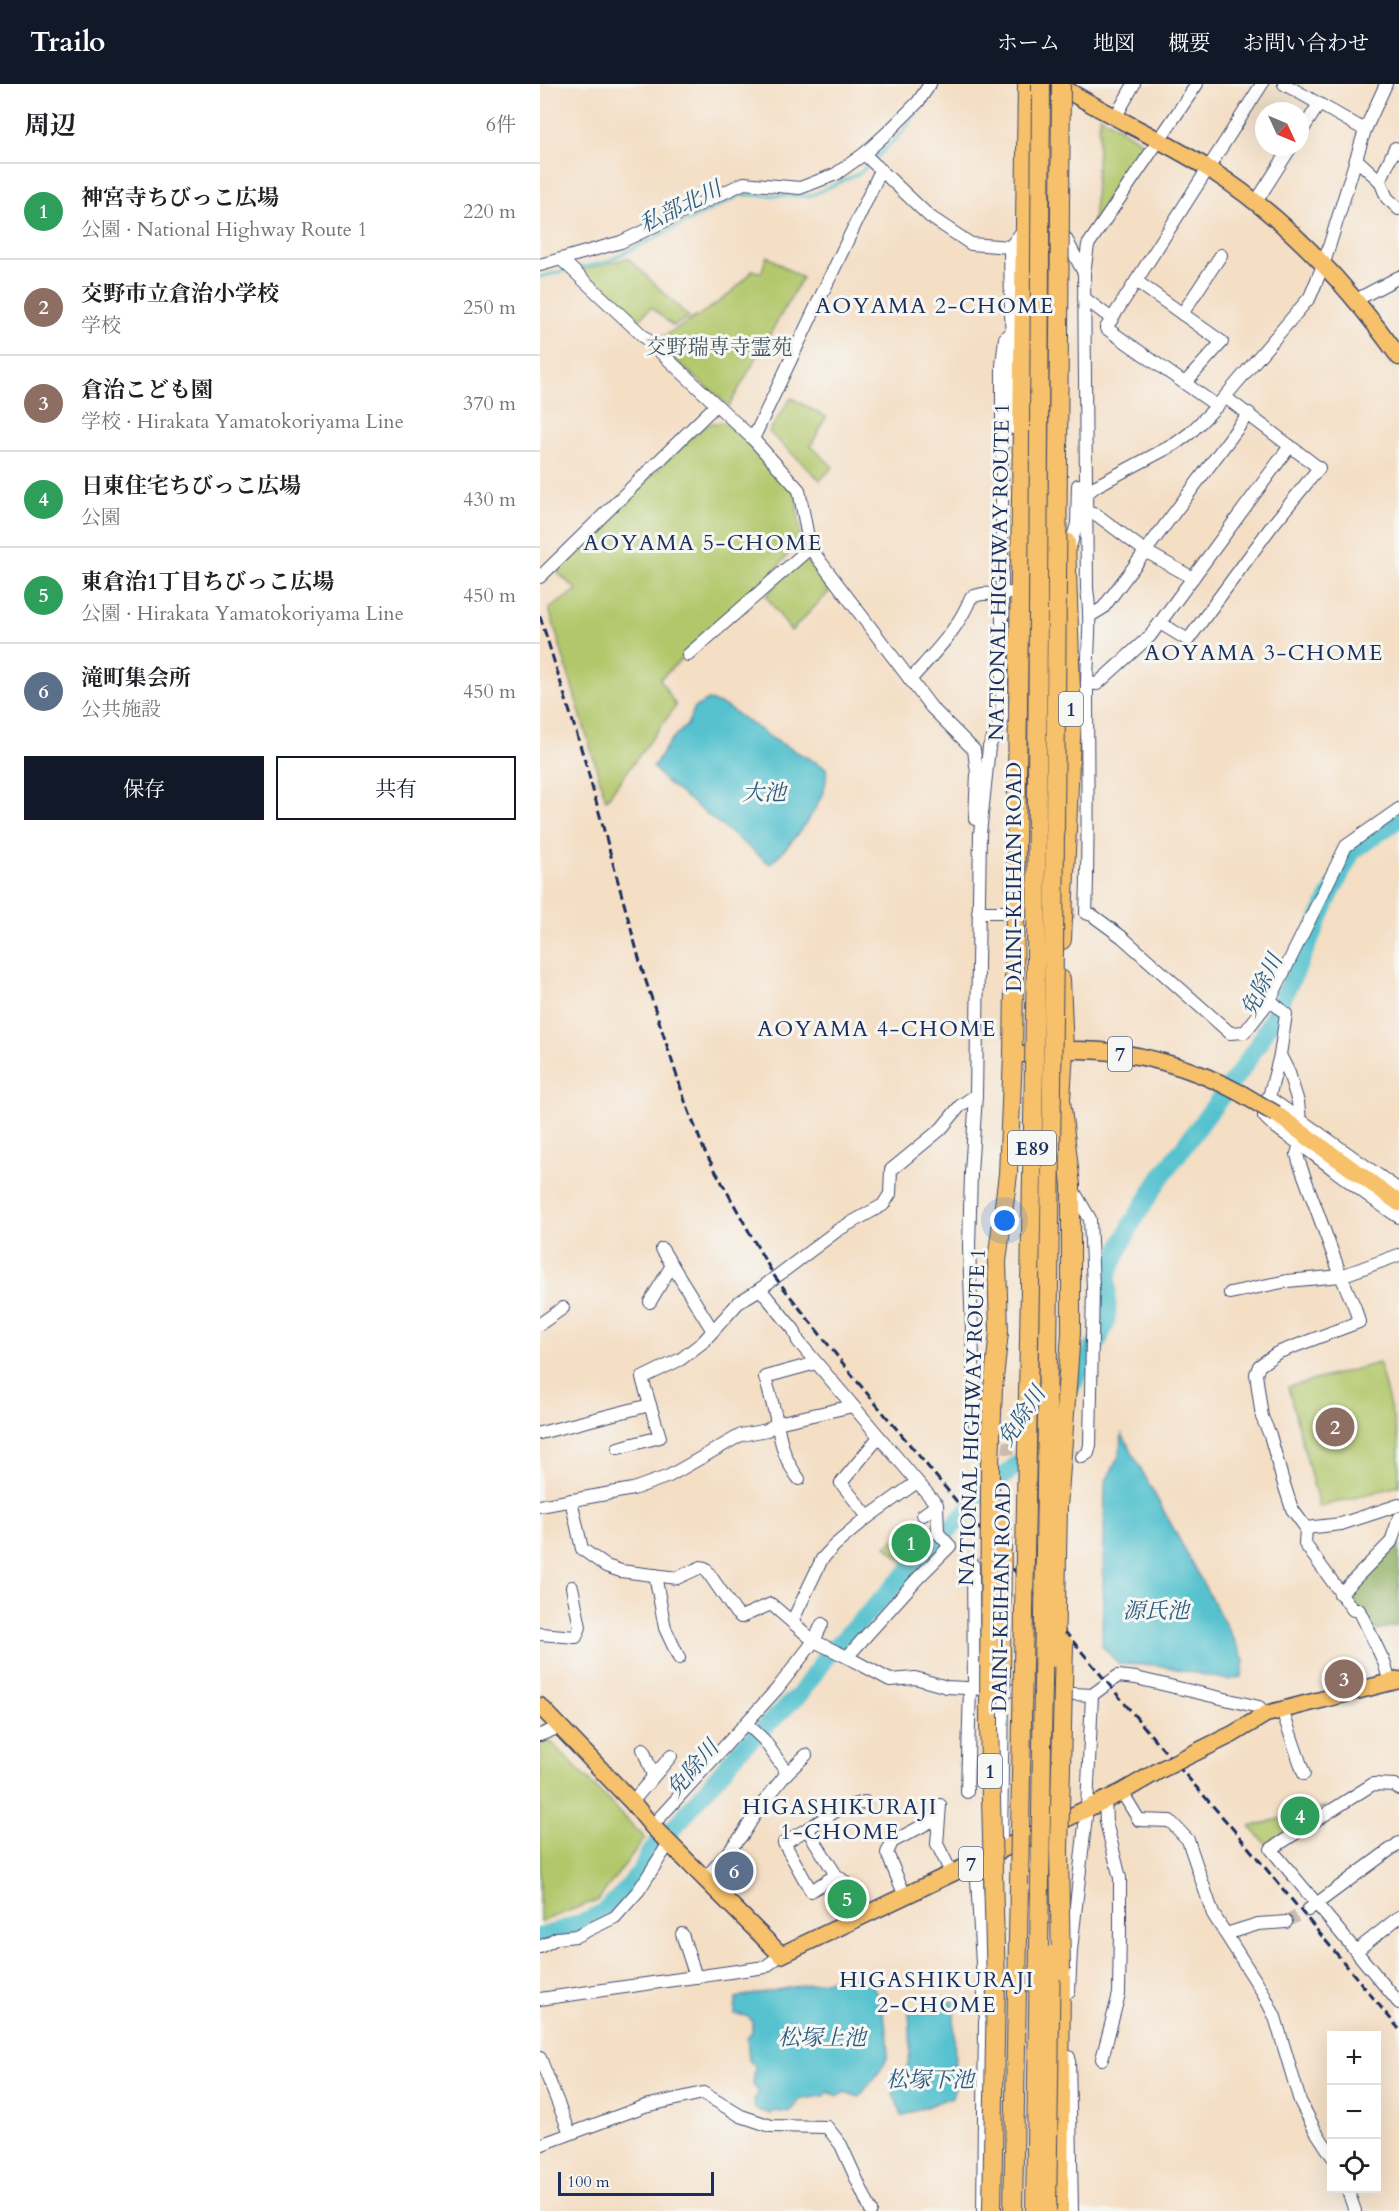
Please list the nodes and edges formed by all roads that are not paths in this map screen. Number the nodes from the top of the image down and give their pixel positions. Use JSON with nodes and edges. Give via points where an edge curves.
{"nodes":[{"id":1,"x":930,"y":84,"type":"edge"},
{"id":2,"x":1028,"y":84,"type":"edge"},
{"id":3,"x":1041,"y":84,"type":"edge"},
{"id":4,"x":1134,"y":84,"type":"edge"},
{"id":5,"x":1197,"y":84,"type":"edge"},
{"id":6,"x":1262,"y":84,"type":"edge"},
{"id":7,"x":1284,"y":84,"type":"edge"},
{"id":8,"x":1386,"y":84,"type":"edge"},
{"id":9,"x":1063,"y":86,"type":"edge"},
{"id":10,"x":1319,"y":104,"type":"junction"},
{"id":11,"x":1116,"y":116,"type":"junction"},
{"id":12,"x":1309,"y":120,"type":"edge"},
{"id":13,"x":1365,"y":129,"type":"junction"},
{"id":14,"x":1158,"y":140,"type":"junction"},
{"id":15,"x":1399,"y":152,"type":"edge"},
{"id":16,"x":864,"y":154,"type":"junction"},
{"id":17,"x":1286,"y":156,"type":"edge"},
{"id":18,"x":1356,"y":159,"type":"junction"},
{"id":19,"x":1208,"y":168,"type":"junction"},
{"id":20,"x":881,"y":170,"type":"junction"},
{"id":21,"x":1380,"y":181,"type":"junction"},
{"id":22,"x":1256,"y":202,"type":"junction"},
{"id":23,"x":1399,"y":209,"type":"edge"},
{"id":24,"x":1025,"y":228,"type":"junction"},
{"id":25,"x":1065,"y":237,"type":"junction"},
{"id":26,"x":1010,"y":247,"type":"junction"},
{"id":27,"x":1221,"y":255,"type":"dead end"},
{"id":28,"x":562,"y":260,"type":"junction"},
{"id":29,"x":1324,"y":263,"type":"junction"},
{"id":30,"x":540,"y":265,"type":"edge"},
{"id":31,"x":1084,"y":273,"type":"junction"},
{"id":32,"x":1399,"y":277,"type":"edge"},
{"id":33,"x":1136,"y":281,"type":"junction"},
{"id":34,"x":1084,"y":298,"type":"junction"},
{"id":35,"x":1356,"y":300,"type":"junction"},
{"id":36,"x":1182,"y":314,"type":"junction"},
{"id":37,"x":1112,"y":319,"type":"junction"},
{"id":38,"x":1012,"y":333,"type":"junction"},
{"id":39,"x":1399,"y":357,"type":"edge"},
{"id":40,"x":1185,"y":383,"type":"junction"},
{"id":41,"x":1221,"y":401,"type":"junction"},
{"id":42,"x":716,"y":405,"type":"junction"},
{"id":43,"x":1249,"y":413,"type":"junction"},
{"id":44,"x":753,"y":439,"type":"junction"},
{"id":45,"x":1085,"y":442,"type":"junction"},
{"id":46,"x":1290,"y":446,"type":"junction"},
{"id":47,"x":1023,"y":470,"type":"junction"},
{"id":48,"x":1086,"y":494,"type":"junction"},
{"id":49,"x":1086,"y":512,"type":"junction"},
{"id":50,"x":810,"y":548,"type":"junction"},
{"id":51,"x":1145,"y":551,"type":"junction"},
{"id":52,"x":1066,"y":561,"type":"junction"},
{"id":53,"x":540,"y":577,"type":"edge"},
{"id":54,"x":1192,"y":578,"type":"junction"},
{"id":55,"x":1087,"y":589,"type":"junction"},
{"id":56,"x":1067,"y":591,"type":"junction"},
{"id":57,"x":1003,"y":593,"type":"junction"},
{"id":58,"x":1021,"y":593,"type":"junction"},
{"id":59,"x":1090,"y":616,"type":"junction"},
{"id":60,"x":1160,"y":622,"type":"junction"},
{"id":61,"x":688,"y":655,"type":"dead end"},
{"id":62,"x":910,"y":680,"type":"junction"},
{"id":63,"x":1087,"y":683,"type":"junction"},
{"id":64,"x":1399,"y":808,"type":"edge"},
{"id":65,"x":980,"y":834,"type":"junction"},
{"id":66,"x":978,"y":912,"type":"junction"},
{"id":67,"x":1004,"y":912,"type":"tunnel mouth"},
{"id":68,"x":1270,"y":1000,"type":"junction"},
{"id":69,"x":1064,"y":1051,"type":"junction"},
{"id":70,"x":1013,"y":1054,"type":"junction"},
{"id":71,"x":1280,"y":1055,"type":"junction"},
{"id":72,"x":976,"y":1095,"type":"junction"},
{"id":73,"x":1268,"y":1097,"type":"junction"},
{"id":74,"x":1300,"y":1120,"type":"junction"},
{"id":75,"x":1300,"y":1144,"type":"junction"},
{"id":76,"x":1071,"y":1185,"type":"junction"},
{"id":77,"x":1399,"y":1190,"type":"edge"},
{"id":78,"x":1399,"y":1203,"type":"edge"},
{"id":79,"x":1399,"y":1217,"type":"edge"},
{"id":80,"x":662,"y":1249,"type":"dead end"},
{"id":81,"x":1399,"y":1255,"type":"edge"},
{"id":82,"x":672,"y":1265,"type":"junction"},
{"id":83,"x":1341,"y":1276,"type":"junction"},
{"id":84,"x":760,"y":1289,"type":"junction"},
{"id":85,"x":1230,"y":1293,"type":"dead end"},
{"id":86,"x":650,"y":1302,"type":"dead end"},
{"id":87,"x":563,"y":1308,"type":"dead end"},
{"id":88,"x":540,"y":1324,"type":"edge"},
{"id":89,"x":713,"y":1330,"type":"junction"},
{"id":90,"x":999,"y":1332,"type":"junction"},
{"id":91,"x":1071,"y":1333,"type":"junction"},
{"id":92,"x":816,"y":1363,"type":"junction"},
{"id":93,"x":650,"y":1406,"type":"junction"},
{"id":94,"x":853,"y":1406,"type":"junction"},
{"id":95,"x":777,"y":1423,"type":"junction"},
{"id":96,"x":540,"y":1433,"type":"edge"},
{"id":97,"x":879,"y":1437,"type":"junction"},
{"id":98,"x":976,"y":1444,"type":"dead end"},
{"id":99,"x":618,"y":1448,"type":"dead end"},
{"id":100,"x":1082,"y":1457,"type":"dead end"},
{"id":101,"x":799,"y":1479,"type":"dead end"},
{"id":102,"x":917,"y":1482,"type":"junction"},
{"id":103,"x":571,"y":1500,"type":"junction"},
{"id":104,"x":937,"y":1505,"type":"junction"},
{"id":105,"x":1399,"y":1505,"type":"edge"},
{"id":106,"x":540,"y":1506,"type":"edge"},
{"id":107,"x":923,"y":1515,"type":"dead end"},
{"id":108,"x":868,"y":1517,"type":"junction"},
{"id":109,"x":1399,"y":1518,"type":"edge"},
{"id":110,"x":1306,"y":1528,"type":"junction"},
{"id":111,"x":973,"y":1565,"type":"dead end"},
{"id":112,"x":655,"y":1575,"type":"junction"},
{"id":113,"x":572,"y":1587,"type":"dead end"},
{"id":114,"x":1340,"y":1594,"type":"junction"},
{"id":115,"x":792,"y":1622,"type":"junction"},
{"id":116,"x":822,"y":1624,"type":"dead end"},
{"id":117,"x":540,"y":1634,"type":"edge"},
{"id":118,"x":814,"y":1641,"type":"junction"},
{"id":119,"x":837,"y":1652,"type":"junction"},
{"id":120,"x":679,"y":1658,"type":"dead end"},
{"id":121,"x":1394,"y":1681,"type":"edge"},
{"id":122,"x":972,"y":1688,"type":"junction"},
{"id":123,"x":1002,"y":1689,"type":"junction"},
{"id":124,"x":1092,"y":1695,"type":"junction"},
{"id":125,"x":540,"y":1706,"type":"edge"},
{"id":126,"x":1274,"y":1712,"type":"junction"},
{"id":127,"x":560,"y":1727,"type":"junction"},
{"id":128,"x":753,"y":1730,"type":"junction"},
{"id":129,"x":540,"y":1735,"type":"edge"},
{"id":130,"x":643,"y":1749,"type":"dead end"},
{"id":131,"x":671,"y":1755,"type":"dead end"},
{"id":132,"x":806,"y":1755,"type":"dead end"},
{"id":133,"x":788,"y":1773,"type":"junction"},
{"id":134,"x":1304,"y":1774,"type":"dead end"},
{"id":135,"x":653,"y":1776,"type":"junction"},
{"id":136,"x":1399,"y":1789,"type":"edge"},
{"id":137,"x":1122,"y":1791,"type":"junction"},
{"id":138,"x":967,"y":1792,"type":"dead end"},
{"id":139,"x":1105,"y":1799,"type":"junction"},
{"id":140,"x":632,"y":1802,"type":"junction"},
{"id":141,"x":865,"y":1802,"type":"dead end"},
{"id":142,"x":1088,"y":1808,"type":"junction"},
{"id":143,"x":807,"y":1829,"type":"junction"},
{"id":144,"x":662,"y":1836,"type":"junction"},
{"id":145,"x":1399,"y":1843,"type":"edge"},
{"id":146,"x":1001,"y":1850,"type":"junction"},
{"id":147,"x":1059,"y":1850,"type":"junction"},
{"id":148,"x":976,"y":1862,"type":"junction"},
{"id":149,"x":952,"y":1874,"type":"junction"},
{"id":150,"x":836,"y":1875,"type":"junction"},
{"id":151,"x":705,"y":1879,"type":"junction"},
{"id":152,"x":905,"y":1896,"type":"junction"},
{"id":153,"x":1312,"y":1907,"type":"junction"},
{"id":154,"x":866,"y":1915,"type":"junction"},
{"id":155,"x":1399,"y":1917,"type":"edge"},
{"id":156,"x":1286,"y":1922,"type":"tunnel mouth"},
{"id":157,"x":682,"y":1934,"type":"dead end"},
{"id":158,"x":1226,"y":1934,"type":"junction"},
{"id":159,"x":540,"y":1947,"type":"edge"},
{"id":160,"x":1071,"y":1950,"type":"junction"},
{"id":161,"x":1356,"y":1951,"type":"junction"},
{"id":162,"x":782,"y":1955,"type":"junction"},
{"id":163,"x":696,"y":1977,"type":"junction"},
{"id":164,"x":996,"y":1984,"type":"junction"},
{"id":165,"x":1394,"y":1988,"type":"edge"},
{"id":166,"x":540,"y":1999,"type":"edge"},
{"id":167,"x":1399,"y":2003,"type":"edge"},
{"id":168,"x":985,"y":2021,"type":"junction"},
{"id":169,"x":540,"y":2058,"type":"edge"},
{"id":170,"x":1102,"y":2059,"type":"dead end"},
{"id":171,"x":570,"y":2133,"type":"junction"},
{"id":172,"x":540,"y":2145,"type":"edge"},
{"id":173,"x":1327,"y":2149,"type":"edge"},
{"id":174,"x":1349,"y":2193,"type":"edge"},
{"id":175,"x":871,"y":2211,"type":"edge"},
{"id":176,"x":983,"y":2211,"type":"edge"},
{"id":177,"x":992,"y":2211,"type":"edge"},
{"id":178,"x":1002,"y":2211,"type":"edge"},
{"id":179,"x":1013,"y":2211,"type":"edge"},
{"id":180,"x":1035,"y":2211,"type":"edge"},
{"id":181,"x":1047,"y":2211,"type":"edge"},
{"id":182,"x":1059,"y":2211,"type":"edge"},
{"id":183,"x":1072,"y":2211,"type":"edge"},
{"id":184,"x":1355,"y":2211,"type":"edge"}],
"edges":[{"from":1,"to":16,"type":"street","via":[[918,102]]},
{"from":2,"to":24,"type":"highway","name":"NATIONAL HIGHWAY ROUTE 1","number":"1"},
{"from":3,"to":179,"type":"highway","name":"DAINI-KEIHAN ROAD","number":"E89","bridge":true,"via":[[1036,969]]},
{"from":4,"to":11,"type":"street"},
{"from":5,"to":14,"type":"street"},
{"from":6,"to":19,"type":"street"},
{"from":7,"to":10,"type":"street"},
{"from":8,"to":13,"type":"street"},
{"from":9,"to":11,"type":"main road"},
{"from":9,"to":25,"type":"highway","number":"1"},
{"from":9,"to":180,"type":"highway","name":"DAINI-KEIHAN ROAD","number":"E89","bridge":true},
{"from":10,"to":12,"type":"street"},
{"from":10,"to":13,"type":"street"},
{"from":11,"to":14,"type":"main road"},
{"from":13,"to":18,"type":"street"},
{"from":14,"to":19,"type":"main road"},
{"from":14,"to":31,"type":"street","via":[[1088,245]]},
{"from":15,"to":21,"type":"street","via":[[1395,148]]},
{"from":16,"to":20,"type":"street"},
{"from":16,"to":28,"type":"street","via":[[836,174],[800,188],[744,183],[621,242]]},
{"from":17,"to":22,"type":"street"},
{"from":18,"to":21,"type":"street"},
{"from":18,"to":29,"type":"street"},
{"from":19,"to":22,"type":"main road"},
{"from":19,"to":33,"type":"street"},
{"from":20,"to":26,"type":"street","via":[[928,216],[971,244]]},
{"from":20,"to":44,"type":"street"},
{"from":21,"to":23,"type":"street","via":[[1387,198]]},
{"from":22,"to":29,"type":"main road"},
{"from":24,"to":26,"type":"street"},
{"from":24,"to":47,"type":"highway","name":"NATIONAL HIGHWAY ROUTE 1","number":"1"},
{"from":25,"to":31,"type":"street"},
{"from":25,"to":52,"type":"highway","number":"1"},
{"from":26,"to":38,"type":"street"},
{"from":27,"to":36,"type":"street"},
{"from":28,"to":30,"type":"street"},
{"from":28,"to":42,"type":"street"},
{"from":29,"to":35,"type":"main road"},
{"from":29,"to":41,"type":"street","via":[[1310,297]]},
{"from":31,"to":34,"type":"street"},
{"from":32,"to":35,"type":"street"},
{"from":33,"to":36,"type":"street"},
{"from":33,"to":37,"type":"street"},
{"from":34,"to":37,"type":"street"},
{"from":34,"to":45,"type":"street"},
{"from":35,"to":39,"type":"main road"},
{"from":36,"to":40,"type":"street","via":[[1222,342]]},
{"from":37,"to":40,"type":"street","via":[[1106,328]]},
{"from":38,"to":47,"type":"street","via":[[1014,448]]},
{"from":38,"to":57,"type":"street","via":[[1005,338],[1002,366]]},
{"from":40,"to":41,"type":"street"},
{"from":41,"to":43,"type":"street"},
{"from":41,"to":48,"type":"street","via":[[1175,444]]},
{"from":42,"to":44,"type":"street"},
{"from":42,"to":53,"type":"street"},
{"from":43,"to":46,"type":"street"},
{"from":43,"to":51,"type":"street"},
{"from":44,"to":50,"type":"street","via":[[799,489]]},
{"from":45,"to":48,"type":"street"},
{"from":45,"to":52,"type":"street","via":[[1077,524]]},
{"from":46,"to":54,"type":"street"},
{"from":46,"to":60,"type":"street","via":[[1319,468],[1188,640]]},
{"from":47,"to":58,"type":"highway","name":"NATIONAL HIGHWAY ROUTE 1","number":"1"},
{"from":48,"to":49,"type":"street"},
{"from":49,"to":51,"type":"street","via":[[1097,515]]},
{"from":49,"to":55,"type":"street"},
{"from":50,"to":61,"type":"street"},
{"from":50,"to":62,"type":"street"},
{"from":51,"to":54,"type":"street"},
{"from":51,"to":59,"type":"street","via":[[1103,608]]},
{"from":52,"to":56,"type":"highway","number":"1"},
{"from":54,"to":60,"type":"street"},
{"from":55,"to":56,"type":"street"},
{"from":55,"to":59,"type":"street"},
{"from":56,"to":58,"type":"street"},
{"from":56,"to":69,"type":"highway","number":"1","via":[[1072,718],[1061,972]]},
{"from":57,"to":58,"type":"street"},
{"from":57,"to":62,"type":"street","via":[[971,597],[940,647]]},
{"from":57,"to":65,"type":"street","via":[[1002,718],[989,747]]},
{"from":58,"to":70,"type":"highway","name":"NATIONAL HIGHWAY ROUTE 1","number":"1"},
{"from":59,"to":63,"type":"street"},
{"from":60,"to":63,"type":"street","via":[[1097,684]]},
{"from":62,"to":65,"type":"street","via":[[974,750],[974,815]]},
{"from":63,"to":68,"type":"street","via":[[1086,913],[1122,937],[1230,1033],[1245,1032]]},
{"from":64,"to":68,"type":"street","via":[[1346,846]]},
{"from":65,"to":66,"type":"street"},
{"from":66,"to":67,"type":"street"},
{"from":66,"to":72,"type":"street"},
{"from":68,"to":71,"type":"street","via":[[1286,1014]]},
{"from":69,"to":70,"type":"main road","number":"7"},
{"from":69,"to":76,"type":"highway","number":"1","via":[[1061,1100]]},
{"from":69,"to":78,"type":"main road","number":"7","bridge":true,"via":[[1129,1055],[1188,1070],[1233,1089],[1276,1114]]},
{"from":70,"to":90,"type":"highway","name":"NATIONAL HIGHWAY ROUTE 1","number":"1","via":[[1008,1174],[998,1261]]},
{"from":71,"to":73,"type":"street"},
{"from":71,"to":74,"type":"street","via":[[1298,1102]]},
{"from":72,"to":84,"type":"street","via":[[891,1170],[890,1194],[883,1205],[838,1230]]},
{"from":72,"to":98,"type":"street","via":[[969,1247]]},
{"from":73,"to":74,"type":"street"},
{"from":73,"to":75,"type":"street","via":[[1264,1116]]},
{"from":74,"to":77,"type":"street"},
{"from":75,"to":79,"type":"street"},
{"from":75,"to":83,"type":"street","via":[[1299,1162]]},
{"from":76,"to":91,"type":"highway","number":"1"},
{"from":76,"to":100,"type":"street","via":[[1090,1219],[1093,1286],[1090,1445]]},
{"from":80,"to":82,"type":"street"},
{"from":81,"to":83,"type":"street"},
{"from":82,"to":86,"type":"street"},
{"from":82,"to":89,"type":"street"},
{"from":83,"to":85,"type":"street","via":[[1287,1281]]},
{"from":83,"to":110,"type":"street","via":[[1359,1322],[1277,1353],[1259,1366],[1256,1374],[1262,1417],[1292,1509]]},
{"from":84,"to":89,"type":"street","via":[[739,1302]]},
{"from":84,"to":92,"type":"street"},
{"from":87,"to":88,"type":"street"},
{"from":89,"to":93,"type":"street","via":[[681,1359],[642,1378]]},
{"from":90,"to":164,"type":"highway","name":"NATIONAL HIGHWAY ROUTE 1","number":"1","bridge":true,"via":[[990,1464],[989,1725]]},
{"from":90,"to":178,"type":"highway","bridge":true,"via":[[999,1789],[1006,2132]]},
{"from":91,"to":147,"type":"highway","number":"1","bridge":true},
{"from":91,"to":181,"type":"highway","bridge":true,"via":[[1058,1507]]},
{"from":92,"to":94,"type":"street"},
{"from":92,"to":95,"type":"street","via":[[765,1377]]},
{"from":93,"to":96,"type":"street"},
{"from":93,"to":99,"type":"street","via":[[660,1437]]},
{"from":94,"to":95,"type":"street"},
{"from":94,"to":97,"type":"street"},
{"from":95,"to":101,"type":"street","via":[[787,1463]]},
{"from":95,"to":103,"type":"street","via":[[767,1430],[741,1435],[659,1480],[633,1489]]},
{"from":97,"to":102,"type":"street"},
{"from":97,"to":108,"type":"street","via":[[841,1482]]},
{"from":102,"to":104,"type":"street"},
{"from":102,"to":108,"type":"street"},
{"from":103,"to":106,"type":"street"},
{"from":103,"to":112,"type":"street","via":[[582,1549],[606,1566]]},
{"from":104,"to":107,"type":"street"},
{"from":104,"to":119,"type":"street","via":[[940,1535],[950,1546]]},
{"from":105,"to":110,"type":"street","via":[[1341,1524]]},
{"from":108,"to":115,"type":"street","via":[[822,1559]]},
{"from":109,"to":114,"type":"street","via":[[1391,1542]]},
{"from":110,"to":114,"type":"street","via":[[1305,1544]]},
{"from":111,"to":122,"type":"street"},
{"from":112,"to":115,"type":"street","via":[[677,1578],[705,1568],[741,1617],[771,1604]]},
{"from":112,"to":120,"type":"street","via":[[665,1628]]},
{"from":113,"to":117,"type":"street","via":[[580,1628],[576,1637]]},
{"from":114,"to":121,"type":"street","via":[[1353,1610],[1359,1610]]},
{"from":115,"to":118,"type":"street"},
{"from":116,"to":118,"type":"street"},
{"from":118,"to":119,"type":"street"},
{"from":118,"to":128,"type":"street","via":[[777,1689]]},
{"from":119,"to":122,"type":"street","via":[[890,1680],[915,1678],[947,1688]]},
{"from":121,"to":126,"type":"main road","number":"7"},
{"from":122,"to":123,"type":"street"},
{"from":122,"to":138,"type":"street"},
{"from":123,"to":124,"type":"street"},
{"from":123,"to":146,"type":"street"},
{"from":124,"to":126,"type":"street","via":[[1118,1676]]},
{"from":124,"to":142,"type":"street"},
{"from":125,"to":127,"type":"main road"},
{"from":126,"to":134,"type":"street"},
{"from":126,"to":137,"type":"main road","number":"7","bridge":true},
{"from":127,"to":129,"type":"street"},
{"from":127,"to":140,"type":"main road"},
{"from":128,"to":133,"type":"street"},
{"from":128,"to":144,"type":"street"},
{"from":130,"to":135,"type":"street"},
{"from":131,"to":135,"type":"street"},
{"from":132,"to":133,"type":"street"},
{"from":133,"to":151,"type":"street"},
{"from":135,"to":140,"type":"street"},
{"from":136,"to":153,"type":"street","via":[[1395,1785],[1373,1784],[1271,1849]]},
{"from":137,"to":139,"type":"main road","number":"7"},
{"from":137,"to":158,"type":"street","via":[[1139,1820],[1170,1821],[1188,1840],[1213,1914]]},
{"from":139,"to":142,"type":"main road","number":"7"},
{"from":139,"to":170,"type":"street","via":[[1106,1821],[1120,1878],[1120,1929],[1119,1994]]},
{"from":140,"to":144,"type":"main road"},
{"from":141,"to":143,"type":"street","via":[[841,1808]]},
{"from":142,"to":146,"type":"main road","number":"7"},
{"from":142,"to":160,"type":"street"},
{"from":143,"to":150,"type":"street"},
{"from":143,"to":150,"type":"street","via":[[784,1844],[811,1891]]},
{"from":144,"to":151,"type":"main road"},
{"from":144,"to":159,"type":"street","via":[[639,1890],[615,1917],[576,1936],[557,1938]]},
{"from":145,"to":153,"type":"street"},
{"from":146,"to":148,"type":"main road","number":"7"},
{"from":147,"to":160,"type":"street"},
{"from":147,"to":182,"type":"highway","number":"1","bridge":true},
{"from":148,"to":149,"type":"main road","number":"7"},
{"from":148,"to":168,"type":"street"},
{"from":149,"to":152,"type":"main road","number":"7"},
{"from":149,"to":152,"type":"street","via":[[937,1844],[939,1811],[892,1842],[887,1853]]},
{"from":150,"to":154,"type":"street"},
{"from":151,"to":162,"type":"main road"},
{"from":152,"to":154,"type":"main road","number":"7"},
{"from":153,"to":161,"type":"street"},
{"from":154,"to":162,"type":"main road","number":"7"},
{"from":155,"to":161,"type":"street"},
{"from":156,"to":158,"type":"street","via":[[1258,1924]]},
{"from":157,"to":163,"type":"street"},
{"from":158,"to":173,"type":"street","via":[[1275,2017],[1300,2101]]},
{"from":160,"to":183,"type":"street","via":[[1068,2018]]},
{"from":161,"to":165,"type":"street"},
{"from":162,"to":163,"type":"street","via":[[765,1967]]},
{"from":163,"to":166,"type":"street"},
{"from":164,"to":168,"type":"street"},
{"from":164,"to":177,"type":"highway","name":"NATIONAL HIGHWAY ROUTE 1","number":"1","bridge":true},
{"from":165,"to":167,"type":"street"},
{"from":168,"to":176,"type":"street"},
{"from":169,"to":171,"type":"street"},
{"from":171,"to":172,"type":"street"},
{"from":171,"to":175,"type":"street","via":[[645,2106],[703,2093],[741,2116],[771,2126],[827,2127],[841,2145]]},
{"from":174,"to":184,"type":"street"}]}
